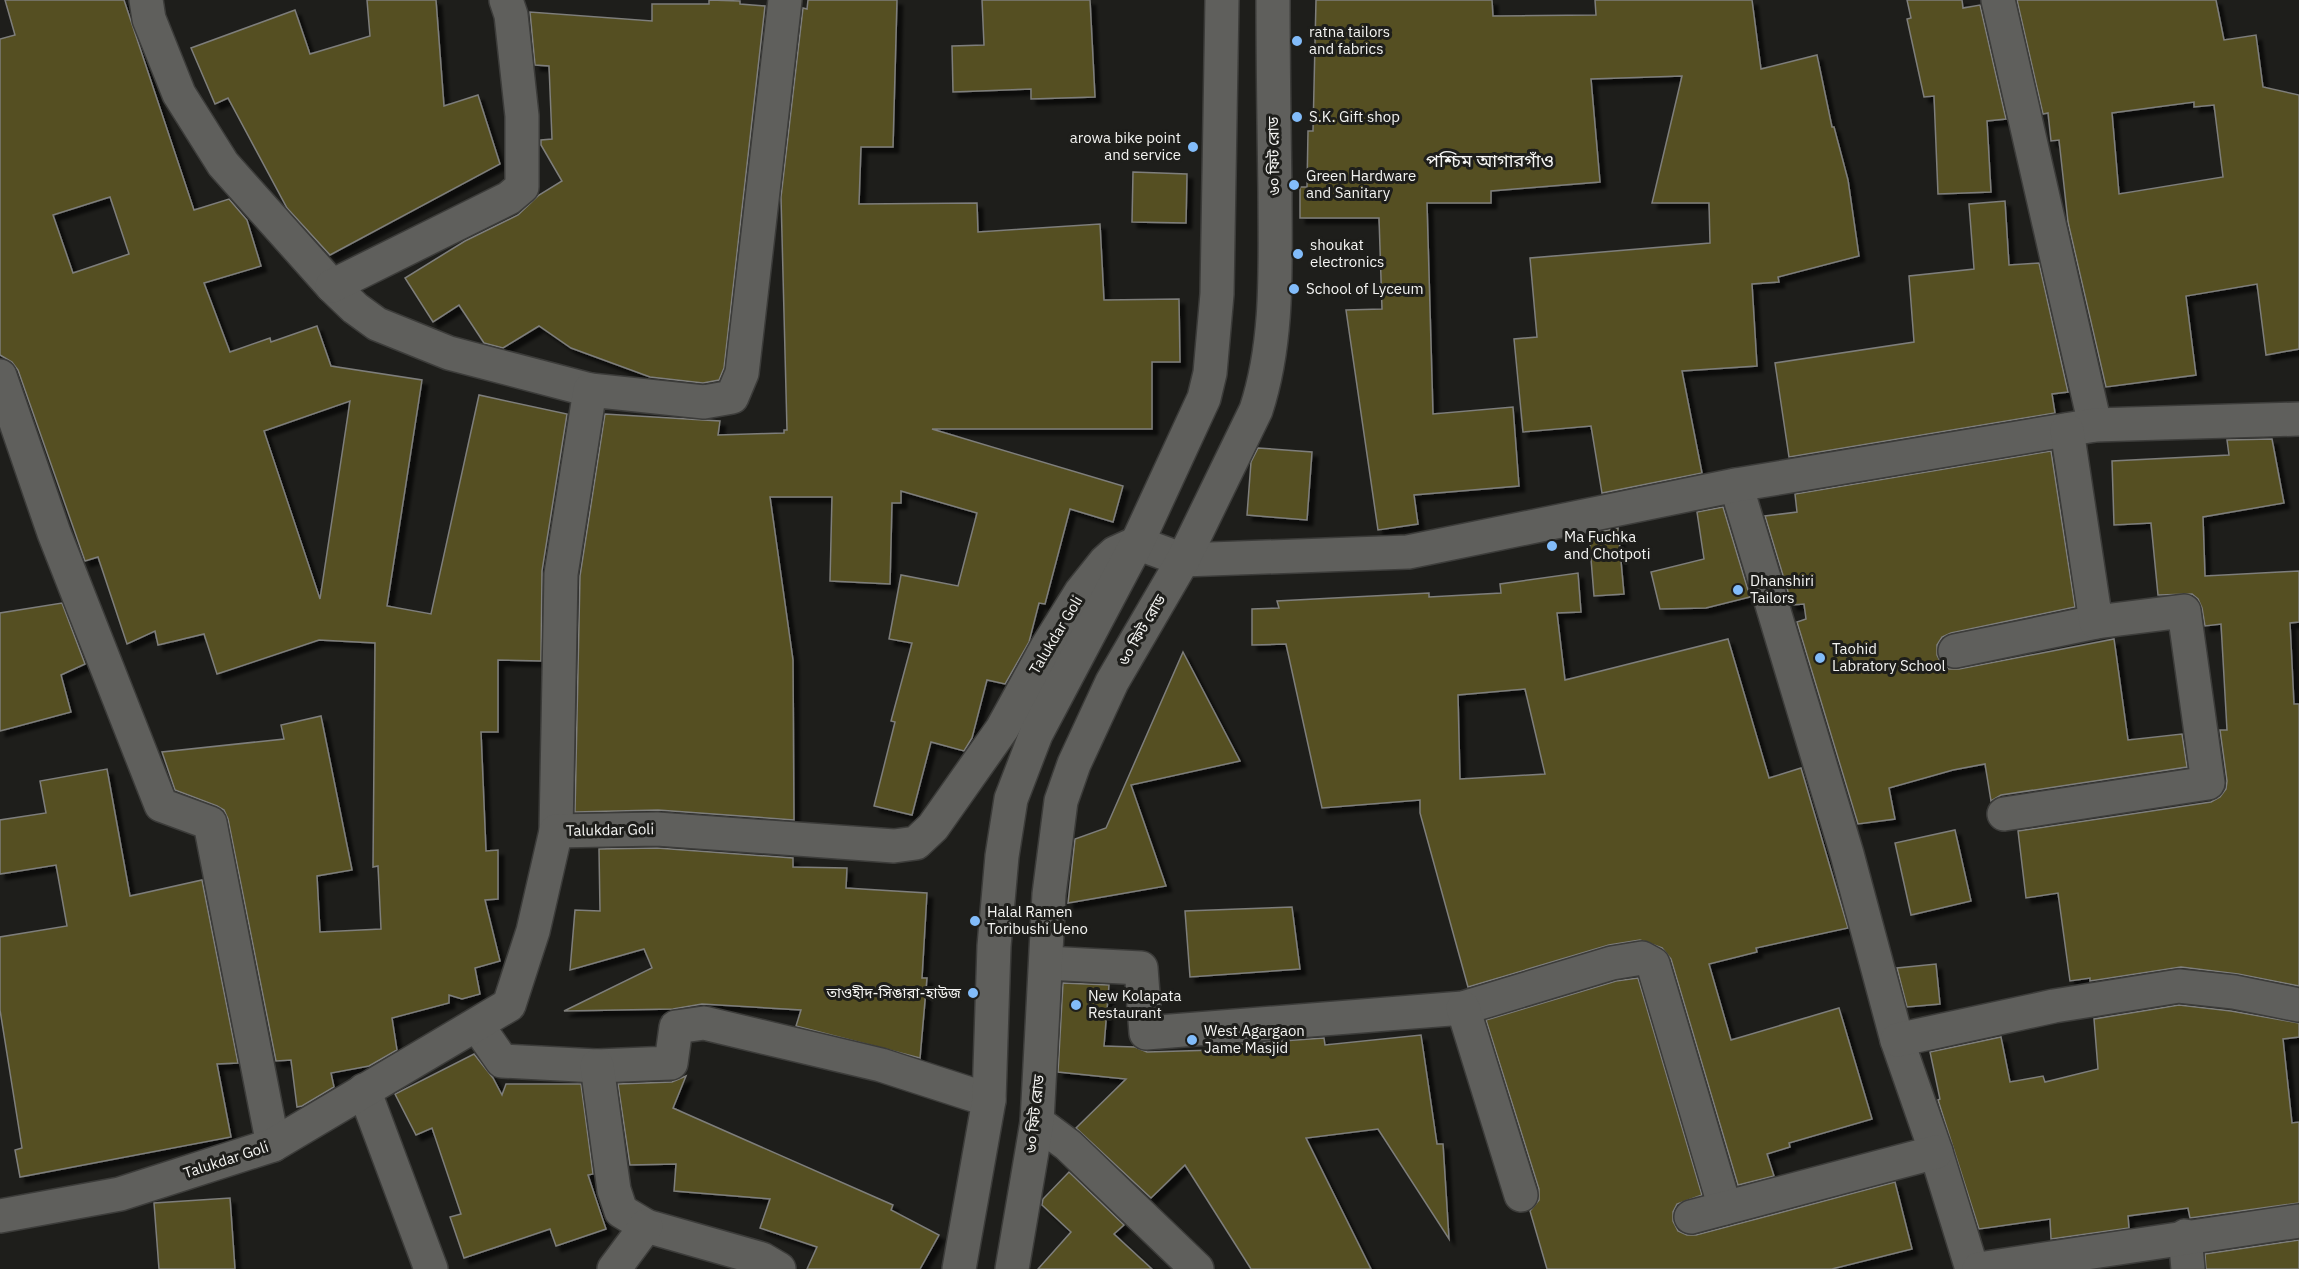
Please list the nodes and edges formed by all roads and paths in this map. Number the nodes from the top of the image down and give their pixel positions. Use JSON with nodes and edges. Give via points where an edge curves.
{"nodes":[{"id":1,"x":146,"y":0,"type":"edge"},
{"id":2,"x":506,"y":0,"type":"edge"},
{"id":3,"x":784,"y":0,"type":"edge"},
{"id":4,"x":1222,"y":0,"type":"edge"},
{"id":5,"x":1273,"y":0,"type":"edge"},
{"id":6,"x":1998,"y":0,"type":"edge"},
{"id":7,"x":332,"y":286,"type":"junction"},
{"id":8,"x":0,"y":376,"type":"edge"},
{"id":9,"x":590,"y":390,"type":"junction"},
{"id":10,"x":2299,"y":418,"type":"edge"},
{"id":11,"x":8,"y":419,"type":"edge"},
{"id":12,"x":2081,"y":427,"type":"junction"},
{"id":13,"x":1736,"y":485,"type":"junction"},
{"id":14,"x":1137,"y":543,"type":"junction"},
{"id":15,"x":1183,"y":560,"type":"junction"},
{"id":16,"x":2096,"y":622,"type":"junction"},
{"id":17,"x":1956,"y":651,"type":"dead end"},
{"id":18,"x":2004,"y":814,"type":"dead end"},
{"id":19,"x":556,"y":831,"type":"junction"},
{"id":20,"x":1046,"y":963,"type":"junction"},
{"id":21,"x":2299,"y":1005,"type":"edge"},
{"id":22,"x":1463,"y":1008,"type":"junction"},
{"id":23,"x":477,"y":1025,"type":"junction"},
{"id":24,"x":1897,"y":1040,"type":"junction"},
{"id":25,"x":597,"y":1066,"type":"junction"},
{"id":26,"x":364,"y":1090,"type":"junction"},
{"id":27,"x":989,"y":1100,"type":"junction"},
{"id":28,"x":1036,"y":1122,"type":"junction"},
{"id":29,"x":273,"y":1145,"type":"junction"},
{"id":30,"x":1936,"y":1152,"type":"junction"},
{"id":31,"x":1521,"y":1196,"type":"dead end"},
{"id":32,"x":1725,"y":1208,"type":"junction"},
{"id":33,"x":0,"y":1216,"type":"edge"},
{"id":34,"x":1691,"y":1217,"type":"dead end"},
{"id":35,"x":2299,"y":1221,"type":"edge"},
{"id":36,"x":646,"y":1226,"type":"junction"},
{"id":37,"x":2185,"y":1236,"type":"junction"},
{"id":38,"x":431,"y":1269,"type":"edge"},
{"id":39,"x":614,"y":1269,"type":"edge"},
{"id":40,"x":779,"y":1269,"type":"edge"},
{"id":41,"x":959,"y":1269,"type":"edge"},
{"id":42,"x":1012,"y":1269,"type":"edge"},
{"id":43,"x":1197,"y":1269,"type":"edge"},
{"id":44,"x":1972,"y":1269,"type":"edge"},
{"id":45,"x":1978,"y":1269,"type":"edge"},
{"id":46,"x":2188,"y":1269,"type":"edge"}],
"edges":[{"from":1,"to":7,"type":"street","via":[[149,19],[178,94],[223,164]]},
{"from":2,"to":7,"type":"street","via":[[522,116],[522,187],[509,198]]},
{"from":3,"to":9,"type":"street","via":[[742,373],[732,397],[704,402]]},
{"from":4,"to":14,"type":"street","via":[[1217,294],[1210,373],[1204,398]]},
{"from":5,"to":15,"type":"street","name":"৬০ ফিট রোড","via":[[1275,266],[1270,358],[1256,410]]},
{"from":6,"to":12,"type":"street"},
{"from":7,"to":9,"type":"street","via":[[377,324],[449,353]]},
{"from":8,"to":11,"type":"street"},
{"from":9,"to":19,"type":"street","via":[[561,574]]},
{"from":10,"to":12,"type":"street"},
{"from":11,"to":29,"type":"street","via":[[161,805],[210,823]]},
{"from":12,"to":13,"type":"street"},
{"from":12,"to":16,"type":"street"},
{"from":13,"to":15,"type":"street","via":[[1408,552]]},
{"from":13,"to":24,"type":"street","via":[[1847,854]]},
{"from":14,"to":15,"type":"street"},
{"from":14,"to":19,"type":"street","name":"Talukdar Goli","via":[[1105,562],[1082,592],[1002,729],[933,827],[916,843],[894,846],[657,830]]},
{"from":14,"to":27,"type":"street","via":[[1036,734],[1011,799],[994,946]]},
{"from":15,"to":20,"type":"street","name":"৬০ ফিট রোড","via":[[1112,682],[1064,792],[1054,839]]},
{"from":16,"to":17,"type":"street"},
{"from":16,"to":18,"type":"street","via":[[2184,611],[2208,783]]},
{"from":19,"to":23,"type":"street","name":"Talukdar Goli","via":[[533,931],[508,1005]]},
{"from":20,"to":22,"type":"street","via":[[1141,968],[1146,1033]]},
{"from":20,"to":28,"type":"street","name":"৬০ ফিট রোড"},
{"from":21,"to":24,"type":"street","via":[[2234,992],[2179,987],[2054,1006]]},
{"from":22,"to":31,"type":"street"},
{"from":22,"to":32,"type":"street","via":[[1612,963],[1642,958],[1653,964]]},
{"from":23,"to":25,"type":"street","via":[[502,1061]]},
{"from":23,"to":26,"type":"street","name":"Talukdar Goli"},
{"from":24,"to":30,"type":"street"},
{"from":25,"to":27,"type":"street","via":[[671,1063],[676,1026],[704,1023],[881,1065]]},
{"from":25,"to":36,"type":"street","via":[[614,1190],[621,1211]]},
{"from":26,"to":29,"type":"street","name":"Talukdar Goli"},
{"from":26,"to":38,"type":"street"},
{"from":27,"to":41,"type":"street"},
{"from":28,"to":42,"type":"street","name":"৬০ ফিট রোড"},
{"from":28,"to":43,"type":"street","via":[[1068,1145]]},
{"from":29,"to":33,"type":"street","name":"Talukdar Goli","via":[[120,1194]]},
{"from":30,"to":32,"type":"street"},
{"from":30,"to":44,"type":"street"},
{"from":32,"to":34,"type":"street"},
{"from":35,"to":37,"type":"street"},
{"from":36,"to":39,"type":"street"},
{"from":36,"to":40,"type":"street","via":[[762,1259]]},
{"from":37,"to":45,"type":"street"},
{"from":37,"to":46,"type":"street"}]}
